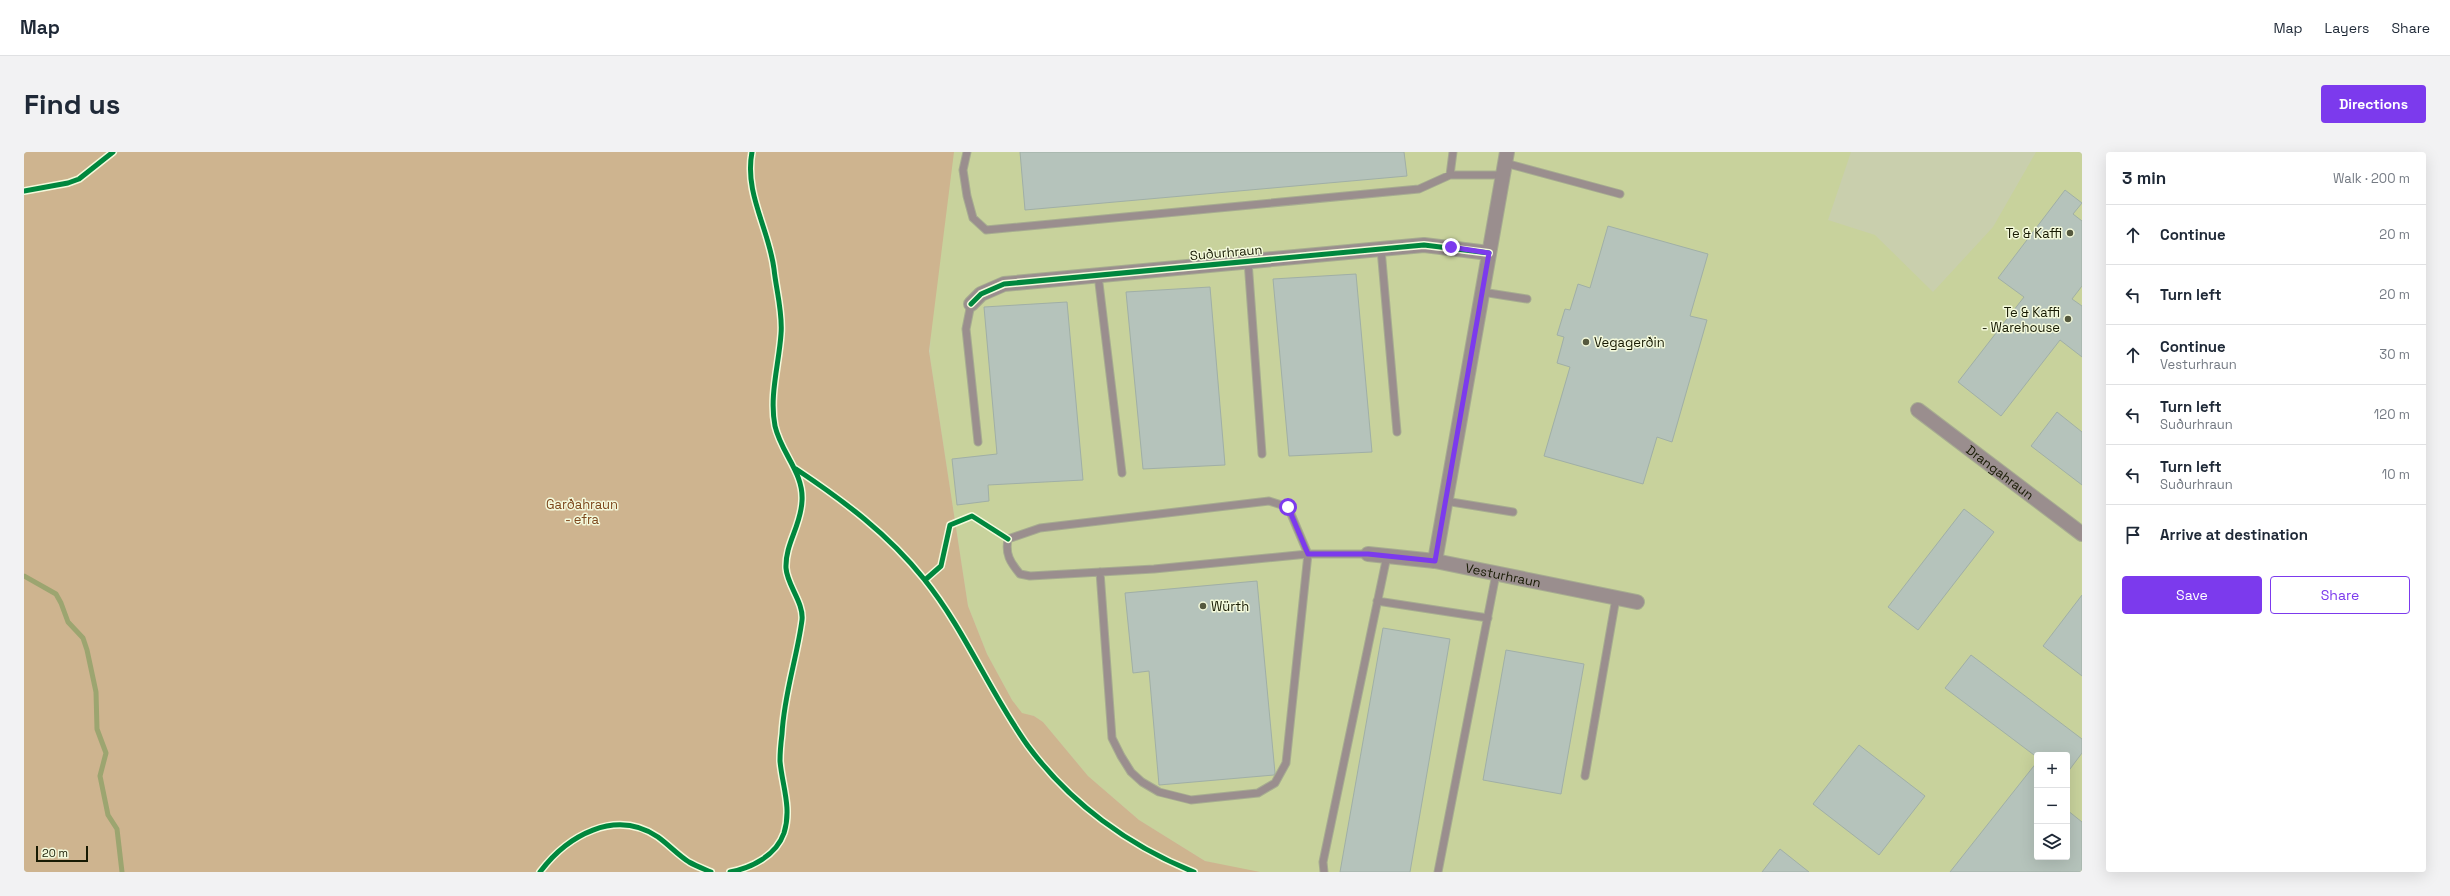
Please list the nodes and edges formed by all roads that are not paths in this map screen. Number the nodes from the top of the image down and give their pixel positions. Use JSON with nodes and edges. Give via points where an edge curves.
{"nodes":[{"id":1,"x":967,"y":152,"type":"edge"},
{"id":2,"x":1453,"y":152,"type":"edge"},
{"id":3,"x":1505,"y":163,"type":"edge"},
{"id":4,"x":1450,"y":175,"type":"junction"},
{"id":5,"x":1620,"y":194,"type":"dead end"},
{"id":6,"x":1381,"y":249,"type":"junction"},
{"id":7,"x":1489,"y":253,"type":"junction"},
{"id":8,"x":1248,"y":261,"type":"junction"},
{"id":9,"x":1098,"y":275,"type":"junction"},
{"id":10,"x":1482,"y":292,"type":"junction"},
{"id":11,"x":1527,"y":299,"type":"dead end"},
{"id":12,"x":971,"y":304,"type":"joint"},
{"id":13,"x":1918,"y":410,"type":"dead end"},
{"id":14,"x":1397,"y":432,"type":"dead end"},
{"id":15,"x":978,"y":442,"type":"dead end"},
{"id":16,"x":1262,"y":454,"type":"dead end"},
{"id":17,"x":1122,"y":473,"type":"dead end"},
{"id":18,"x":1445,"y":501,"type":"junction"},
{"id":19,"x":1513,"y":512,"type":"dead end"},
{"id":20,"x":2082,"y":534,"type":"edge"},
{"id":21,"x":1308,"y":554,"type":"junction"},
{"id":22,"x":1368,"y":554,"type":"joint"},
{"id":23,"x":1387,"y":556,"type":"junction"},
{"id":24,"x":1435,"y":561,"type":"junction"},
{"id":25,"x":1100,"y":572,"type":"junction"},
{"id":26,"x":1496,"y":574,"type":"junction"},
{"id":27,"x":1616,"y":598,"type":"junction"},
{"id":28,"x":1377,"y":601,"type":"junction"},
{"id":29,"x":1637,"y":602,"type":"dead end"},
{"id":30,"x":1488,"y":618,"type":"junction"},
{"id":31,"x":1585,"y":776,"type":"dead end"},
{"id":32,"x":1324,"y":872,"type":"edge"},
{"id":33,"x":1438,"y":872,"type":"edge"}],
"edges":[{"from":1,"to":4,"type":"lane","via":[[963,170],[967,196],[974,218],[986,230],[1419,189]]},
{"from":2,"to":4,"type":"lane"},
{"from":3,"to":4,"type":"lane"},
{"from":3,"to":5,"type":"lane"},
{"from":3,"to":7,"type":"street"},
{"from":6,"to":7,"type":"street","name":"Suðurhraun","via":[[1424,245]]},
{"from":6,"to":8,"type":"street","name":"Suðurhraun"},
{"from":6,"to":14,"type":"lane"},
{"from":7,"to":10,"type":"street"},
{"from":8,"to":9,"type":"street","name":"Suðurhraun"},
{"from":8,"to":16,"type":"lane"},
{"from":9,"to":12,"type":"street","name":"Suðurhraun","via":[[1004,284],[981,294]]},
{"from":9,"to":17,"type":"lane"},
{"from":10,"to":11,"type":"lane"},
{"from":10,"to":18,"type":"street"},
{"from":12,"to":15,"type":"lane","via":[[966,329]]},
{"from":13,"to":20,"type":"street","name":"Drangahraun"},
{"from":18,"to":19,"type":"lane"},
{"from":18,"to":24,"type":"street"},
{"from":21,"to":22,"type":"lane"},
{"from":21,"to":25,"type":"lane"},
{"from":21,"to":25,"type":"lane","via":[[1288,507],[1270,501],[1040,528],[1008,539],[1008,559],[1020,574],[1030,576]]},
{"from":21,"to":25,"type":"lane","via":[[1286,763],[1275,783],[1258,793],[1191,800],[1159,792],[1142,782],[1124,762],[1112,738]]},
{"from":22,"to":23,"type":"street","name":"Vesturhraun"},
{"from":23,"to":24,"type":"street","name":"Vesturhraun"},
{"from":23,"to":28,"type":"lane"},
{"from":24,"to":26,"type":"street","name":"Vesturhraun"},
{"from":26,"to":27,"type":"street","name":"Vesturhraun"},
{"from":26,"to":30,"type":"lane"},
{"from":27,"to":29,"type":"street","name":"Vesturhraun"},
{"from":27,"to":31,"type":"lane"},
{"from":28,"to":30,"type":"lane"},
{"from":28,"to":32,"type":"lane","via":[[1323,862]]},
{"from":30,"to":33,"type":"lane"}]}
